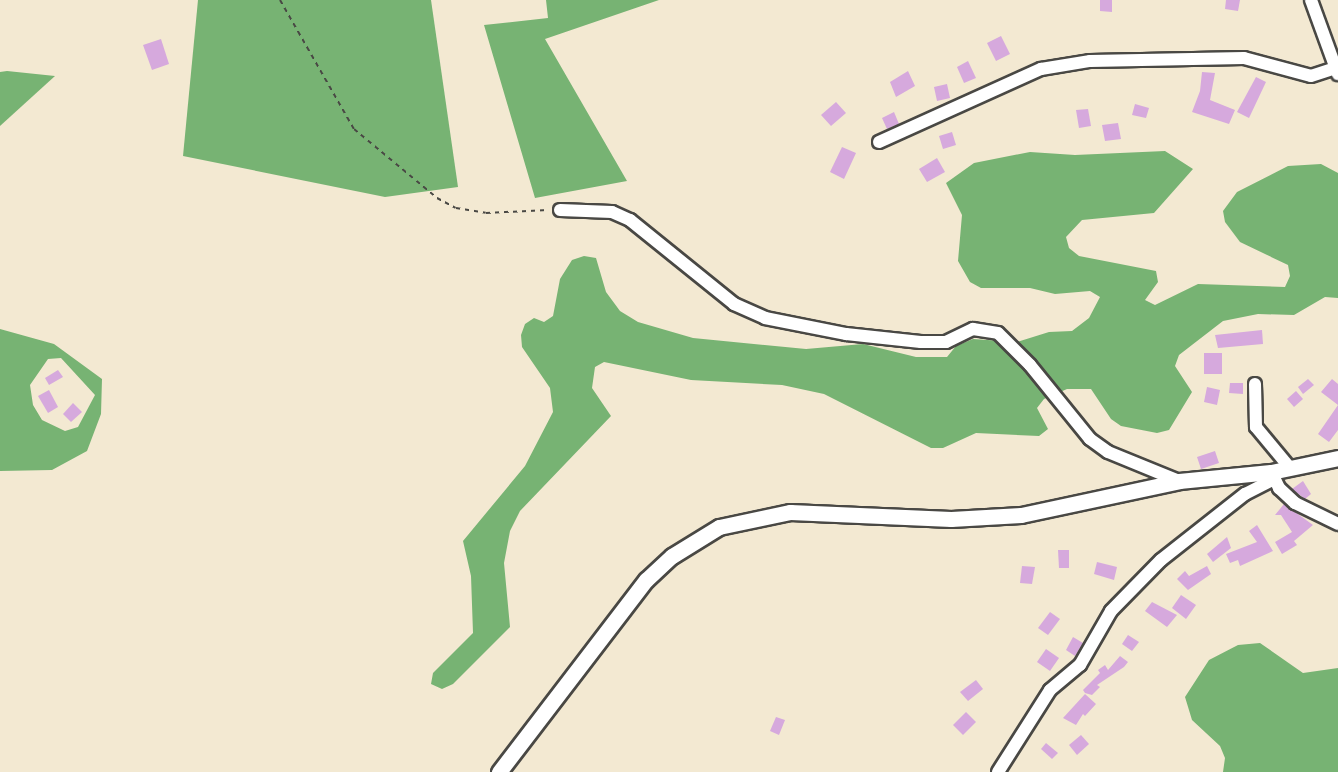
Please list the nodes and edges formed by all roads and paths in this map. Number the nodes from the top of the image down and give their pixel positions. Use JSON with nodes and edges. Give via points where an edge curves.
{"nodes":[{"id":1,"x":280,"y":0,"type":"edge"},
{"id":2,"x":1311,"y":0,"type":"edge"},
{"id":3,"x":1337,"y":71,"type":"edge"},
{"id":4,"x":879,"y":142,"type":"dead end"},
{"id":5,"x":560,"y":210,"type":"joint"},
{"id":6,"x":1255,"y":384,"type":"dead end"},
{"id":7,"x":1338,"y":458,"type":"edge"},
{"id":8,"x":1290,"y":468,"type":"junction"},
{"id":9,"x":1273,"y":476,"type":"junction"},
{"id":10,"x":1179,"y":481,"type":"junction"},
{"id":11,"x":1338,"y":524,"type":"edge"},
{"id":12,"x":499,"y":772,"type":"edge"},
{"id":13,"x":998,"y":772,"type":"edge"}],
"edges":[{"from":1,"to":5,"type":"path","via":[[354,129],[437,198],[456,208],[486,213]]},
{"from":2,"to":3,"type":"street"},
{"from":3,"to":4,"type":"street","via":[[1311,76],[1244,58],[1090,61],[1041,69]]},
{"from":5,"to":10,"type":"street","via":[[612,212],[630,220],[734,304],[765,318],[846,334],[921,342],[946,342],[973,328],[998,333],[1030,365],[1090,439],[1108,452]]},
{"from":6,"to":8,"type":"street","via":[[1256,427]]},
{"from":7,"to":8,"type":"street"},
{"from":8,"to":9,"type":"street"},
{"from":9,"to":10,"type":"street"},
{"from":9,"to":11,"type":"street","via":[[1296,503]]},
{"from":9,"to":13,"type":"street","via":[[1161,560],[1111,611],[1080,665],[1050,690]]},
{"from":10,"to":12,"type":"street","via":[[990,518],[790,512],[719,527],[672,556],[646,580]]}]}
